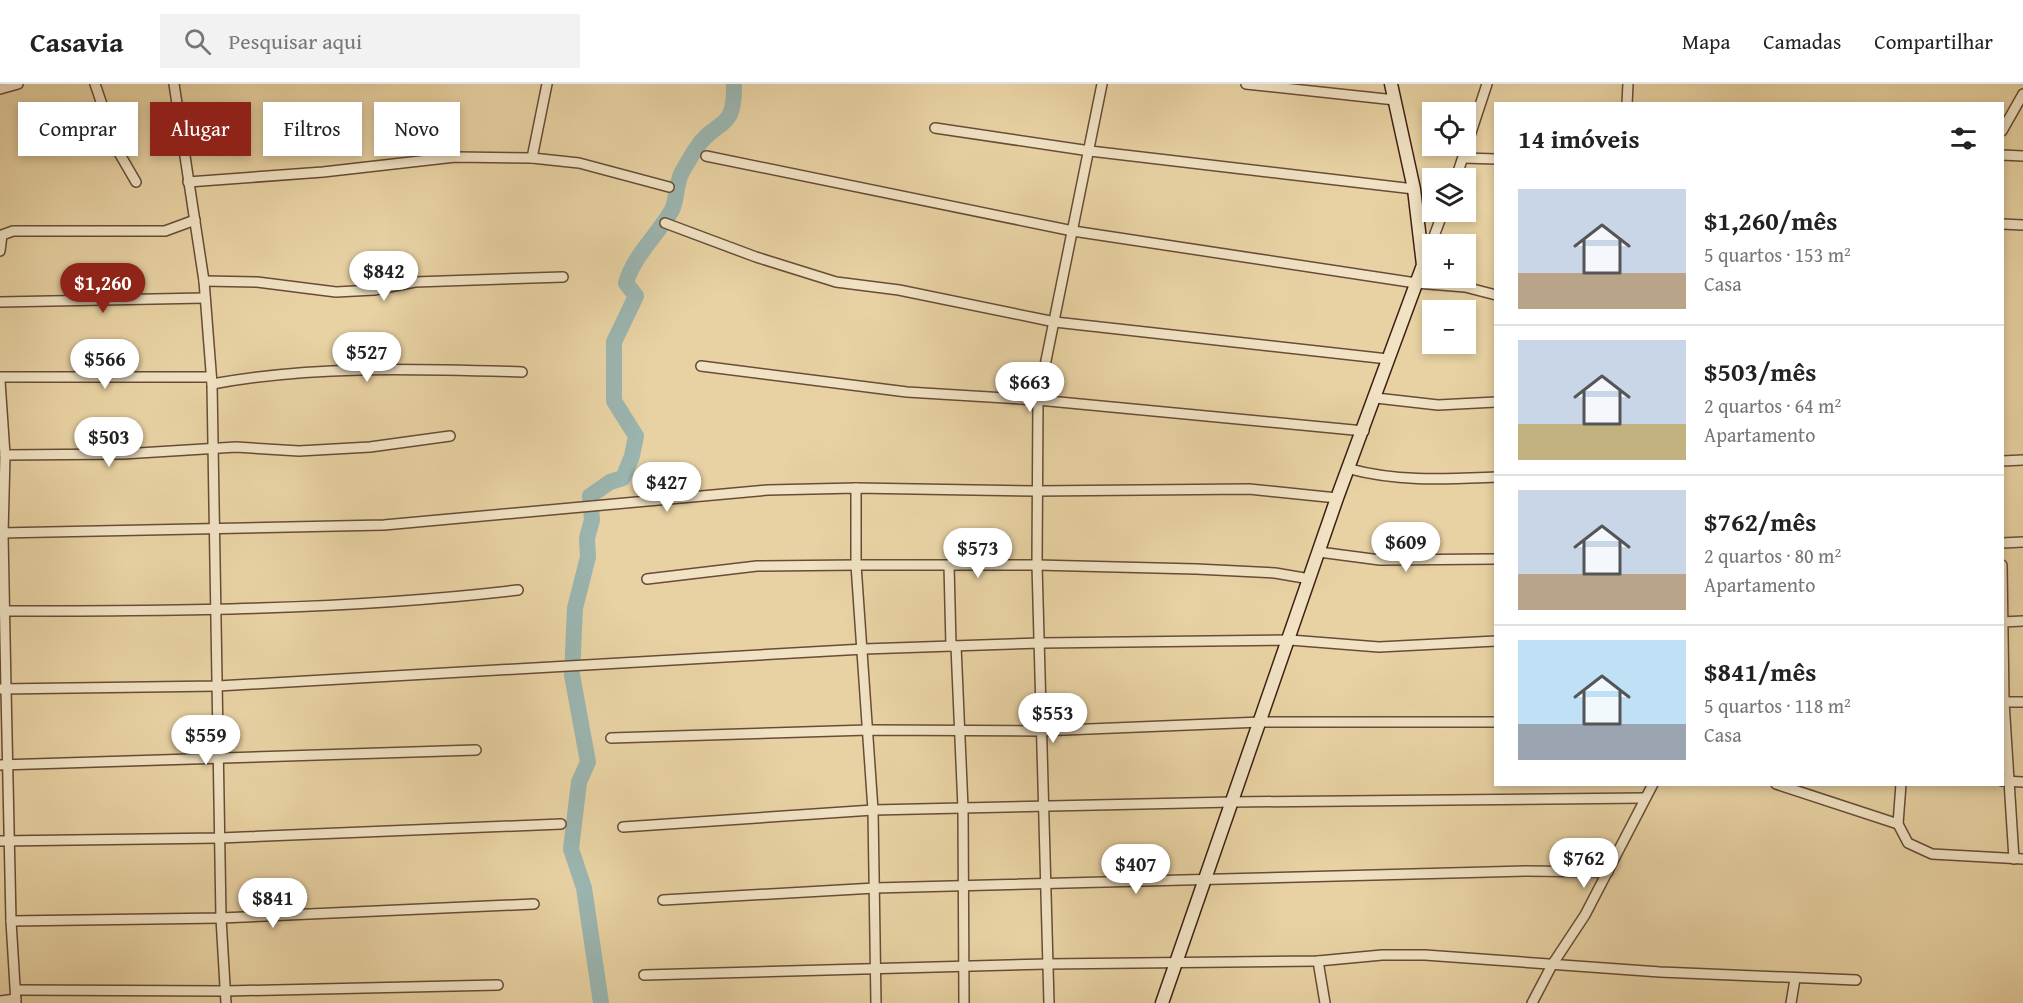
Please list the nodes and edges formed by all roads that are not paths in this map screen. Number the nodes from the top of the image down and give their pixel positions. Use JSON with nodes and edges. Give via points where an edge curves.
{"nodes":[{"id":1,"x":18,"y":84,"type":"edge"},
{"id":2,"x":94,"y":84,"type":"edge"},
{"id":3,"x":174,"y":84,"type":"edge"},
{"id":4,"x":547,"y":84,"type":"edge"},
{"id":5,"x":1102,"y":84,"type":"edge"},
{"id":6,"x":1246,"y":84,"type":"edge"},
{"id":7,"x":1391,"y":84,"type":"edge"},
{"id":8,"x":1487,"y":84,"type":"edge"},
{"id":9,"x":1628,"y":84,"type":"edge"},
{"id":10,"x":0,"y":89,"type":"edge"},
{"id":11,"x":2023,"y":94,"type":"edge"},
{"id":12,"x":1395,"y":100,"type":"junction"},
{"id":13,"x":1627,"y":102,"type":"edge"},
{"id":14,"x":2004,"y":127,"type":"edge"},
{"id":15,"x":935,"y":128,"type":"dead end"},
{"id":16,"x":1090,"y":151,"type":"junction"},
{"id":17,"x":2004,"y":155,"type":"edge"},
{"id":18,"x":706,"y":156,"type":"dead end"},
{"id":19,"x":2023,"y":156,"type":"edge"},
{"id":20,"x":532,"y":158,"type":"junction"},
{"id":21,"x":1464,"y":158,"type":"junction"},
{"id":22,"x":1494,"y":159,"type":"edge"},
{"id":23,"x":1460,"y":168,"type":"edge"},
{"id":24,"x":136,"y":182,"type":"dead end"},
{"id":25,"x":188,"y":182,"type":"junction"},
{"id":26,"x":669,"y":186,"type":"dead end"},
{"id":27,"x":1414,"y":189,"type":"junction"},
{"id":28,"x":195,"y":220,"type":"junction"},
{"id":29,"x":665,"y":223,"type":"dead end"},
{"id":30,"x":2004,"y":224,"type":"edge"},
{"id":31,"x":2023,"y":225,"type":"edge"},
{"id":32,"x":1073,"y":231,"type":"junction"},
{"id":33,"x":0,"y":251,"type":"edge"},
{"id":34,"x":1422,"y":257,"type":"edge"},
{"id":35,"x":1422,"y":268,"type":"edge"},
{"id":36,"x":563,"y":277,"type":"dead end"},
{"id":37,"x":204,"y":281,"type":"junction"},
{"id":38,"x":1416,"y":283,"type":"junction"},
{"id":39,"x":1494,"y":294,"type":"edge"},
{"id":40,"x":205,"y":298,"type":"junction"},
{"id":41,"x":0,"y":302,"type":"edge"},
{"id":42,"x":1055,"y":322,"type":"junction"},
{"id":43,"x":1388,"y":359,"type":"junction"},
{"id":44,"x":700,"y":366,"type":"dead end"},
{"id":45,"x":522,"y":372,"type":"dead end"},
{"id":46,"x":0,"y":379,"type":"edge"},
{"id":47,"x":211,"y":381,"type":"junction"},
{"id":48,"x":1376,"y":398,"type":"junction"},
{"id":49,"x":1038,"y":400,"type":"junction"},
{"id":50,"x":1494,"y":402,"type":"edge"},
{"id":51,"x":1364,"y":431,"type":"junction"},
{"id":52,"x":450,"y":436,"type":"dead end"},
{"id":53,"x":212,"y":449,"type":"junction"},
{"id":54,"x":5,"y":455,"type":"junction"},
{"id":55,"x":2023,"y":460,"type":"edge"},
{"id":56,"x":2004,"y":461,"type":"edge"},
{"id":57,"x":1350,"y":470,"type":"junction"},
{"id":58,"x":1494,"y":477,"type":"edge"},
{"id":59,"x":856,"y":488,"type":"junction"},
{"id":60,"x":1036,"y":491,"type":"junction"},
{"id":61,"x":1337,"y":498,"type":"junction"},
{"id":62,"x":215,"y":528,"type":"junction"},
{"id":63,"x":1,"y":533,"type":"edge"},
{"id":64,"x":2023,"y":542,"type":"edge"},
{"id":65,"x":2004,"y":543,"type":"edge"},
{"id":66,"x":1319,"y":552,"type":"junction"},
{"id":67,"x":1494,"y":559,"type":"edge"},
{"id":68,"x":856,"y":565,"type":"junction"},
{"id":69,"x":949,"y":565,"type":"junction"},
{"id":70,"x":1036,"y":565,"type":"junction"},
{"id":71,"x":647,"y":579,"type":"dead end"},
{"id":72,"x":1310,"y":579,"type":"junction"},
{"id":73,"x":518,"y":590,"type":"dead end"},
{"id":74,"x":217,"y":609,"type":"junction"},
{"id":75,"x":4,"y":611,"type":"junction"},
{"id":76,"x":2023,"y":621,"type":"edge"},
{"id":77,"x":2004,"y":622,"type":"edge"},
{"id":78,"x":1290,"y":640,"type":"junction"},
{"id":79,"x":1494,"y":641,"type":"edge"},
{"id":80,"x":1041,"y":643,"type":"junction"},
{"id":81,"x":954,"y":646,"type":"junction"},
{"id":82,"x":864,"y":649,"type":"junction"},
{"id":83,"x":218,"y":686,"type":"junction"},
{"id":84,"x":3,"y":689,"type":"edge"},
{"id":85,"x":2004,"y":702,"type":"edge"},
{"id":86,"x":2023,"y":702,"type":"edge"},
{"id":87,"x":1261,"y":722,"type":"junction"},
{"id":88,"x":1494,"y":722,"type":"edge"},
{"id":89,"x":2004,"y":729,"type":"edge"},
{"id":90,"x":868,"y":730,"type":"junction"},
{"id":91,"x":1040,"y":732,"type":"junction"},
{"id":92,"x":958,"y":733,"type":"junction"},
{"id":93,"x":611,"y":738,"type":"dead end"},
{"id":94,"x":476,"y":750,"type":"dead end"},
{"id":95,"x":219,"y":760,"type":"junction"},
{"id":96,"x":4,"y":765,"type":"edge"},
{"id":97,"x":2006,"y":782,"type":"edge"},
{"id":98,"x":2023,"y":782,"type":"edge"},
{"id":99,"x":1652,"y":786,"type":"edge"},
{"id":100,"x":1782,"y":786,"type":"edge"},
{"id":101,"x":1901,"y":786,"type":"edge"},
{"id":102,"x":1645,"y":798,"type":"junction"},
{"id":103,"x":1232,"y":801,"type":"junction"},
{"id":104,"x":1042,"y":807,"type":"junction"},
{"id":105,"x":963,"y":808,"type":"junction"},
{"id":106,"x":873,"y":810,"type":"junction"},
{"id":107,"x":561,"y":824,"type":"dead end"},
{"id":108,"x":1898,"y":824,"type":"junction"},
{"id":109,"x":623,"y":827,"type":"dead end"},
{"id":110,"x":220,"y":838,"type":"junction"},
{"id":111,"x":0,"y":841,"type":"edge"},
{"id":112,"x":11,"y":842,"type":"junction"},
{"id":113,"x":2019,"y":859,"type":"edge"},
{"id":114,"x":1608,"y":872,"type":"junction"},
{"id":115,"x":1205,"y":880,"type":"junction"},
{"id":116,"x":1047,"y":884,"type":"junction"},
{"id":117,"x":962,"y":886,"type":"junction"},
{"id":118,"x":875,"y":888,"type":"junction"},
{"id":119,"x":663,"y":900,"type":"dead end"},
{"id":120,"x":534,"y":904,"type":"dead end"},
{"id":121,"x":221,"y":918,"type":"junction"},
{"id":122,"x":11,"y":921,"type":"junction"},
{"id":123,"x":1318,"y":961,"type":"junction"},
{"id":124,"x":1179,"y":962,"type":"junction"},
{"id":125,"x":1047,"y":963,"type":"junction"},
{"id":126,"x":1552,"y":965,"type":"junction"},
{"id":127,"x":963,"y":967,"type":"junction"},
{"id":128,"x":875,"y":970,"type":"junction"},
{"id":129,"x":644,"y":975,"type":"dead end"},
{"id":130,"x":1795,"y":979,"type":"junction"},
{"id":131,"x":1856,"y":980,"type":"dead end"},
{"id":132,"x":498,"y":985,"type":"dead end"},
{"id":133,"x":226,"y":992,"type":"junction"},
{"id":134,"x":16,"y":998,"type":"edge"},
{"id":135,"x":0,"y":1000,"type":"edge"},
{"id":136,"x":226,"y":1003,"type":"edge"},
{"id":137,"x":876,"y":1003,"type":"edge"},
{"id":138,"x":964,"y":1003,"type":"edge"},
{"id":139,"x":1049,"y":1003,"type":"edge"},
{"id":140,"x":1162,"y":1003,"type":"edge"},
{"id":141,"x":1325,"y":1003,"type":"edge"},
{"id":142,"x":1532,"y":1003,"type":"edge"},
{"id":143,"x":1791,"y":1003,"type":"edge"}],
"edges":[{"from":1,"to":10,"type":"street"},
{"from":2,"to":24,"type":"street","via":[[118,151]]},
{"from":3,"to":25,"type":"street"},
{"from":4,"to":20,"type":"street"},
{"from":5,"to":16,"type":"street"},
{"from":6,"to":12,"type":"street"},
{"from":7,"to":12,"type":"street"},
{"from":8,"to":21,"type":"street"},
{"from":9,"to":13,"type":"street"},
{"from":11,"to":14,"type":"street"},
{"from":12,"to":27,"type":"street"},
{"from":15,"to":16,"type":"street"},
{"from":16,"to":27,"type":"street"},
{"from":16,"to":32,"type":"street"},
{"from":17,"to":19,"type":"street"},
{"from":18,"to":32,"type":"street"},
{"from":20,"to":25,"type":"street","via":[[430,159]]},
{"from":20,"to":26,"type":"street","via":[[610,169]]},
{"from":21,"to":22,"type":"street"},
{"from":21,"to":23,"type":"street"},
{"from":25,"to":28,"type":"street"},
{"from":27,"to":34,"type":"street"},
{"from":28,"to":33,"type":"street","via":[[165,231],[13,231],[2,235]]},
{"from":28,"to":37,"type":"street"},
{"from":29,"to":42,"type":"street","via":[[836,282],[899,290]]},
{"from":30,"to":31,"type":"street"},
{"from":32,"to":38,"type":"street"},
{"from":32,"to":42,"type":"street"},
{"from":35,"to":38,"type":"street"},
{"from":36,"to":37,"type":"street","via":[[415,282],[336,292],[257,282]]},
{"from":37,"to":40,"type":"street"},
{"from":38,"to":39,"type":"street"},
{"from":38,"to":43,"type":"street"},
{"from":40,"to":41,"type":"street"},
{"from":40,"to":47,"type":"street"},
{"from":42,"to":43,"type":"street"},
{"from":42,"to":49,"type":"street"},
{"from":43,"to":48,"type":"street"},
{"from":44,"to":49,"type":"street","via":[[907,392]]},
{"from":45,"to":47,"type":"street","via":[[310,371]]},
{"from":46,"to":47,"type":"street"},
{"from":46,"to":54,"type":"street"},
{"from":47,"to":53,"type":"street"},
{"from":48,"to":50,"type":"street","via":[[1438,405]]},
{"from":48,"to":51,"type":"street"},
{"from":49,"to":51,"type":"street"},
{"from":49,"to":60,"type":"street"},
{"from":51,"to":57,"type":"street"},
{"from":52,"to":53,"type":"street","via":[[299,451]]},
{"from":53,"to":54,"type":"street"},
{"from":53,"to":62,"type":"street"},
{"from":54,"to":63,"type":"street"},
{"from":55,"to":56,"type":"street"},
{"from":57,"to":58,"type":"street","via":[[1381,478],[1413,480]]},
{"from":57,"to":61,"type":"street"},
{"from":59,"to":60,"type":"street"},
{"from":59,"to":62,"type":"street","via":[[768,490],[384,525]]},
{"from":59,"to":68,"type":"street"},
{"from":60,"to":61,"type":"street","via":[[1249,489]]},
{"from":60,"to":70,"type":"street"},
{"from":61,"to":66,"type":"street"},
{"from":62,"to":63,"type":"street"},
{"from":62,"to":74,"type":"street"},
{"from":63,"to":75,"type":"street"},
{"from":64,"to":65,"type":"street"},
{"from":66,"to":67,"type":"street","via":[[1380,560]]},
{"from":66,"to":72,"type":"street"},
{"from":68,"to":69,"type":"street"},
{"from":68,"to":71,"type":"street","via":[[757,566]]},
{"from":68,"to":82,"type":"street"},
{"from":69,"to":70,"type":"street"},
{"from":69,"to":81,"type":"street"},
{"from":70,"to":72,"type":"street","via":[[1219,570]]},
{"from":70,"to":80,"type":"street"},
{"from":72,"to":78,"type":"street"},
{"from":73,"to":74,"type":"street","via":[[426,601]]},
{"from":74,"to":75,"type":"street"},
{"from":74,"to":83,"type":"street"},
{"from":75,"to":84,"type":"street"},
{"from":76,"to":77,"type":"street"},
{"from":78,"to":79,"type":"street","via":[[1378,647]]},
{"from":78,"to":80,"type":"street"},
{"from":78,"to":87,"type":"street"},
{"from":80,"to":81,"type":"street"},
{"from":80,"to":91,"type":"street"},
{"from":81,"to":82,"type":"street"},
{"from":81,"to":92,"type":"street"},
{"from":82,"to":83,"type":"street"},
{"from":82,"to":90,"type":"street"},
{"from":83,"to":84,"type":"street"},
{"from":83,"to":95,"type":"street"},
{"from":84,"to":96,"type":"street"},
{"from":85,"to":86,"type":"street"},
{"from":87,"to":88,"type":"street"},
{"from":87,"to":91,"type":"street"},
{"from":87,"to":103,"type":"street"},
{"from":89,"to":97,"type":"street"},
{"from":90,"to":92,"type":"street"},
{"from":90,"to":93,"type":"street"},
{"from":90,"to":106,"type":"street"},
{"from":91,"to":92,"type":"street"},
{"from":91,"to":104,"type":"street"},
{"from":92,"to":105,"type":"street"},
{"from":94,"to":95,"type":"street"},
{"from":95,"to":96,"type":"street"},
{"from":95,"to":110,"type":"street"},
{"from":96,"to":112,"type":"street"},
{"from":97,"to":98,"type":"street"},
{"from":97,"to":113,"type":"street"},
{"from":99,"to":102,"type":"street"},
{"from":100,"to":108,"type":"street"},
{"from":101,"to":108,"type":"street"},
{"from":102,"to":103,"type":"street"},
{"from":102,"to":114,"type":"street"},
{"from":103,"to":104,"type":"street"},
{"from":103,"to":115,"type":"street"},
{"from":104,"to":105,"type":"street"},
{"from":104,"to":116,"type":"street"},
{"from":105,"to":106,"type":"street"},
{"from":105,"to":117,"type":"street"},
{"from":106,"to":109,"type":"street"},
{"from":106,"to":118,"type":"street"},
{"from":107,"to":110,"type":"street"},
{"from":108,"to":113,"type":"street","via":[[1908,843],[1932,854]]},
{"from":110,"to":112,"type":"street"},
{"from":110,"to":121,"type":"street"},
{"from":111,"to":112,"type":"street"},
{"from":112,"to":122,"type":"street"},
{"from":114,"to":115,"type":"street"},
{"from":114,"to":126,"type":"street","via":[[1586,915]]},
{"from":115,"to":116,"type":"street"},
{"from":115,"to":124,"type":"street"},
{"from":116,"to":117,"type":"street"},
{"from":116,"to":125,"type":"street"},
{"from":117,"to":118,"type":"street"},
{"from":117,"to":127,"type":"street"},
{"from":118,"to":119,"type":"street"},
{"from":118,"to":128,"type":"street"},
{"from":120,"to":121,"type":"street"},
{"from":121,"to":122,"type":"street"},
{"from":121,"to":133,"type":"street"},
{"from":122,"to":134,"type":"street"},
{"from":123,"to":124,"type":"street"},
{"from":123,"to":126,"type":"street","via":[[1425,955]]},
{"from":123,"to":141,"type":"street"},
{"from":124,"to":125,"type":"street"},
{"from":124,"to":140,"type":"street"},
{"from":125,"to":127,"type":"street"},
{"from":125,"to":139,"type":"street"},
{"from":126,"to":130,"type":"street"},
{"from":126,"to":142,"type":"street"},
{"from":127,"to":128,"type":"street"},
{"from":127,"to":138,"type":"street"},
{"from":128,"to":129,"type":"street"},
{"from":128,"to":137,"type":"street"},
{"from":130,"to":131,"type":"street"},
{"from":130,"to":143,"type":"street"},
{"from":132,"to":133,"type":"street"},
{"from":133,"to":134,"type":"street"},
{"from":133,"to":136,"type":"street"},
{"from":134,"to":135,"type":"street"}]}
